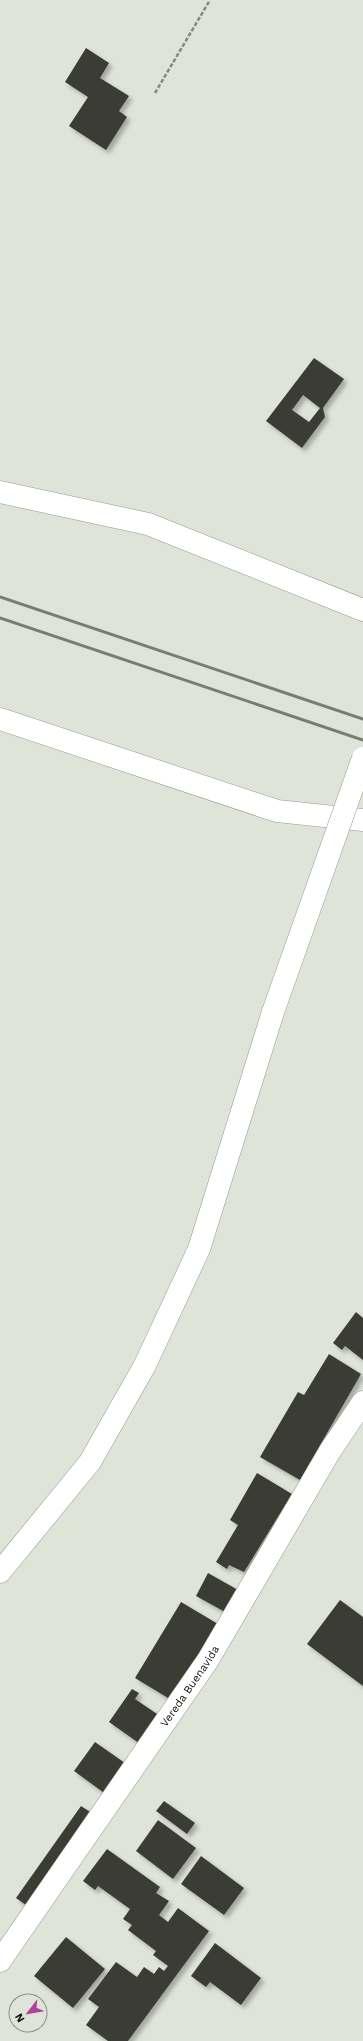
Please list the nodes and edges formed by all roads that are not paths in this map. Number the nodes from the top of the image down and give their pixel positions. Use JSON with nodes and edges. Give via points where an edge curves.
{"nodes":[{"id":1,"x":0,"y":492,"type":"edge"},
{"id":2,"x":363,"y":610,"type":"edge"},
{"id":3,"x":0,"y":719,"type":"edge"},
{"id":4,"x":363,"y":758,"type":"edge"},
{"id":5,"x":363,"y":820,"type":"edge"},
{"id":6,"x":363,"y":1402,"type":"edge"},
{"id":7,"x":0,"y":1572,"type":"edge"},
{"id":8,"x":0,"y":1961,"type":"edge"}],
"edges":[{"from":1,"to":2,"type":"street","via":[[148,524]]},
{"from":3,"to":5,"type":"street","via":[[277,811]]},
{"from":4,"to":7,"type":"street","bridge":true,"via":[[273,1012],[198,1249],[145,1365],[90,1462]]},
{"from":6,"to":8,"type":"street","name":"Vereda Buenavida","via":[[330,1450],[208,1660]]}]}
